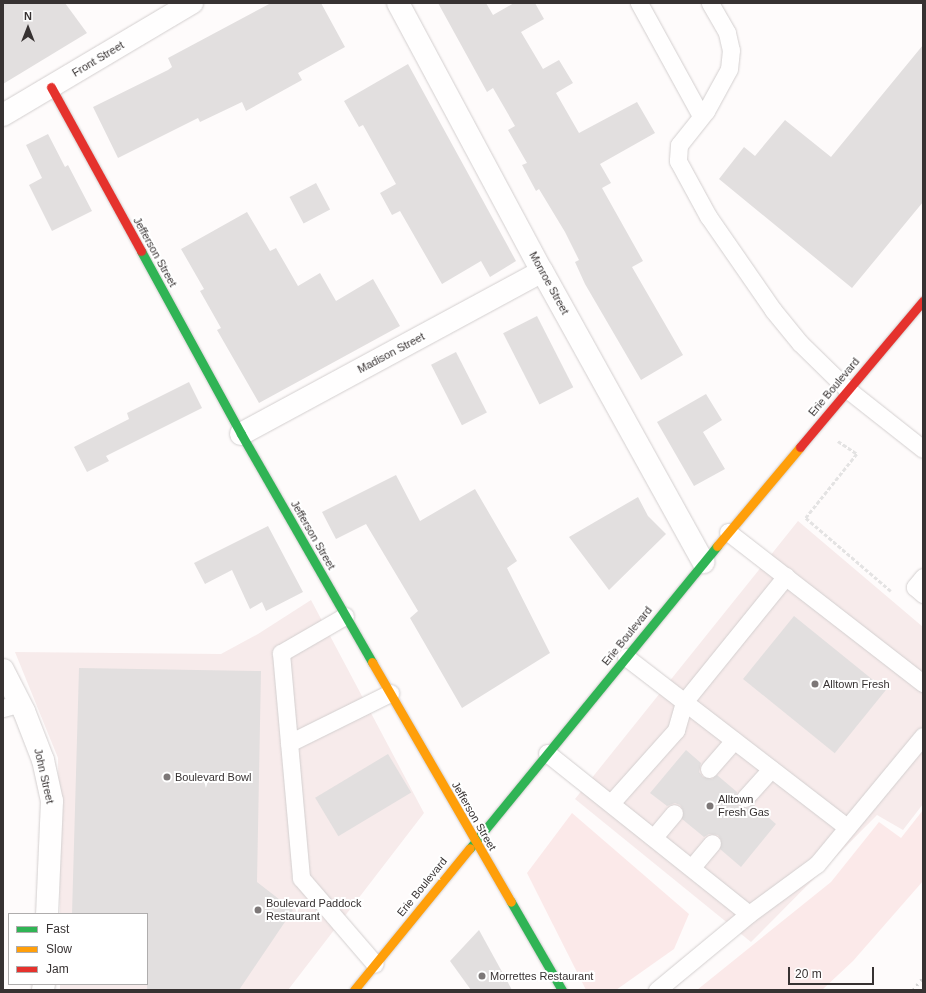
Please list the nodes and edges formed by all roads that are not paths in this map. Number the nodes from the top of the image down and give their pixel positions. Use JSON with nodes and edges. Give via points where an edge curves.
{"nodes":[{"id":1,"x":192,"y":3,"type":"edge"},
{"id":2,"x":398,"y":3,"type":"edge"},
{"id":3,"x":639,"y":3,"type":"edge"},
{"id":4,"x":710,"y":3,"type":"edge"},
{"id":5,"x":51,"y":87,"type":"junction"},
{"id":6,"x":3,"y":115,"type":"edge"},
{"id":7,"x":701,"y":116,"type":"junction"},
{"id":8,"x":542,"y":271,"type":"junction"},
{"id":9,"x":923,"y":301,"type":"edge"},
{"id":10,"x":847,"y":389,"type":"junction"},
{"id":11,"x":241,"y":434,"type":"junction"},
{"id":12,"x":923,"y":449,"type":"edge"},
{"id":13,"x":728,"y":532,"type":"junction"},
{"id":14,"x":704,"y":562,"type":"junction"},
{"id":15,"x":786,"y":576,"type":"junction"},
{"id":16,"x":923,"y":577,"type":"edge"},
{"id":17,"x":923,"y":594,"type":"edge"},
{"id":18,"x":345,"y":616,"type":"junction"},
{"id":19,"x":626,"y":657,"type":"junction"},
{"id":20,"x":3,"y":670,"type":"edge"},
{"id":21,"x":923,"y":683,"type":"edge"},
{"id":22,"x":390,"y":693,"type":"junction"},
{"id":23,"x":684,"y":702,"type":"junction"},
{"id":24,"x":12,"y":705,"type":"edge"},
{"id":25,"x":923,"y":736,"type":"edge"},
{"id":26,"x":734,"y":740,"type":"junction"},
{"id":27,"x":289,"y":743,"type":"junction"},
{"id":28,"x":546,"y":753,"type":"junction"},
{"id":29,"x":710,"y":769,"type":"dead end"},
{"id":30,"x":771,"y":769,"type":"junction"},
{"id":31,"x":745,"y":798,"type":"dead end"},
{"id":32,"x":611,"y":803,"type":"junction"},
{"id":33,"x":674,"y":813,"type":"dead end"},
{"id":34,"x":847,"y":827,"type":"junction"},
{"id":35,"x":654,"y":838,"type":"junction"},
{"id":36,"x":475,"y":840,"type":"junction"},
{"id":37,"x":712,"y":843,"type":"dead end"},
{"id":38,"x":692,"y":867,"type":"junction"},
{"id":39,"x":47,"y":913,"type":"edge"},
{"id":40,"x":750,"y":914,"type":"junction"},
{"id":41,"x":375,"y":964,"type":"junction"},
{"id":42,"x":354,"y":990,"type":"edge"},
{"id":43,"x":562,"y":990,"type":"edge"},
{"id":44,"x":657,"y":990,"type":"edge"}],
"edges":[{"from":1,"to":5,"type":"street","name":"Front Street"},
{"from":2,"to":8,"type":"street","name":"Monroe Street"},
{"from":3,"to":7,"type":"lane"},
{"from":4,"to":7,"type":"lane","via":[[727,33],[731,50],[729,69]]},
{"from":5,"to":6,"type":"street","name":"Front Street"},
{"from":5,"to":11,"type":"main road","name":"Jefferson Street"},
{"from":7,"to":10,"type":"lane","via":[[679,145],[678,161],[708,216],[773,310],[800,343]]},
{"from":8,"to":11,"type":"street","name":"Madison Street"},
{"from":8,"to":14,"type":"street","name":"Monroe Street"},
{"from":9,"to":10,"type":"main road","name":"Erie Boulevard"},
{"from":10,"to":12,"type":"lane"},
{"from":10,"to":13,"type":"main road","name":"Erie Boulevard"},
{"from":11,"to":18,"type":"main road","name":"Jefferson Street"},
{"from":13,"to":14,"type":"main road","name":"Erie Boulevard"},
{"from":13,"to":15,"type":"lane"},
{"from":14,"to":19,"type":"main road","name":"Erie Boulevard"},
{"from":15,"to":21,"type":"lane"},
{"from":15,"to":23,"type":"lane"},
{"from":16,"to":17,"type":"lane","via":[[915,587]]},
{"from":18,"to":22,"type":"main road","name":"Jefferson Street"},
{"from":18,"to":27,"type":"lane","via":[[281,653]]},
{"from":19,"to":23,"type":"lane"},
{"from":19,"to":28,"type":"main road","name":"Erie Boulevard"},
{"from":20,"to":24,"type":"street","name":"John Street"},
{"from":22,"to":27,"type":"lane"},
{"from":22,"to":36,"type":"main road","name":"Jefferson Street"},
{"from":23,"to":26,"type":"lane"},
{"from":23,"to":32,"type":"lane","via":[[676,730]]},
{"from":24,"to":39,"type":"street","name":"John Street","via":[[43,760],[52,801]]},
{"from":25,"to":34,"type":"lane"},
{"from":26,"to":29,"type":"lane"},
{"from":26,"to":30,"type":"lane"},
{"from":27,"to":41,"type":"lane","via":[[302,878]]},
{"from":28,"to":32,"type":"lane"},
{"from":28,"to":36,"type":"main road","name":"Erie Boulevard"},
{"from":30,"to":31,"type":"lane"},
{"from":30,"to":34,"type":"lane"},
{"from":32,"to":35,"type":"lane"},
{"from":33,"to":35,"type":"lane"},
{"from":34,"to":40,"type":"lane","via":[[817,864]]},
{"from":35,"to":38,"type":"lane"},
{"from":36,"to":41,"type":"main road","name":"Erie Boulevard"},
{"from":36,"to":43,"type":"main road","name":"Jefferson Street"},
{"from":37,"to":38,"type":"lane"},
{"from":38,"to":40,"type":"lane"},
{"from":40,"to":44,"type":"lane"},
{"from":41,"to":42,"type":"main road","name":"Erie Boulevard"}]}
